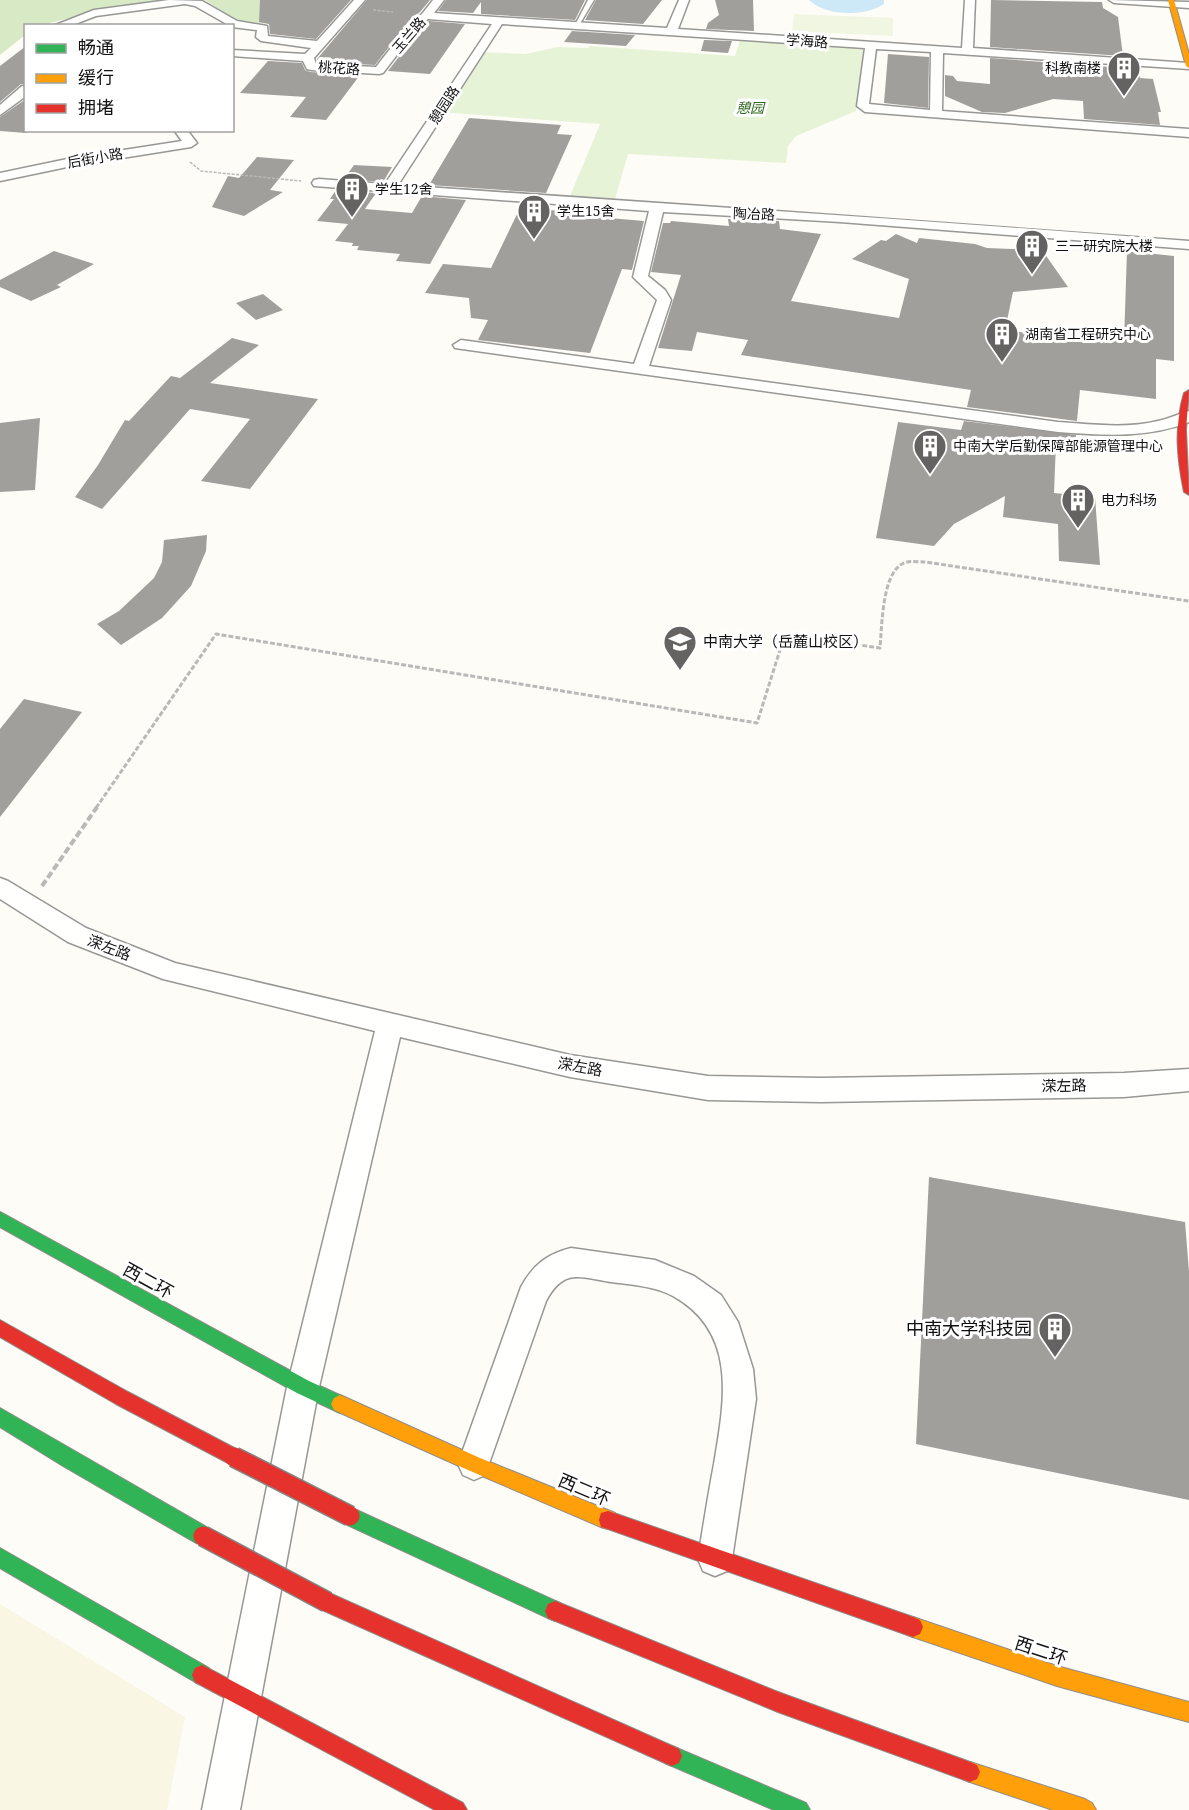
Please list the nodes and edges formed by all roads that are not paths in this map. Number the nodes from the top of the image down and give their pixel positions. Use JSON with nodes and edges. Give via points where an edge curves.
{"nodes":[{"id":1,"x":360,"y":0,"type":"edge"},
{"id":2,"x":438,"y":0,"type":"edge"},
{"id":3,"x":591,"y":0,"type":"edge"},
{"id":4,"x":684,"y":0,"type":"edge"},
{"id":5,"x":969,"y":0,"type":"edge"},
{"id":6,"x":1114,"y":0,"type":"edge"},
{"id":7,"x":1171,"y":2,"type":"edge"},
{"id":8,"x":1188,"y":5,"type":"edge"},
{"id":9,"x":426,"y":16,"type":"junction"},
{"id":10,"x":499,"y":21,"type":"junction"},
{"id":11,"x":64,"y":24,"type":"edge"},
{"id":12,"x":576,"y":26,"type":"junction"},
{"id":13,"x":671,"y":32,"type":"junction"},
{"id":14,"x":319,"y":45,"type":"junction"},
{"id":15,"x":871,"y":45,"type":"junction"},
{"id":16,"x":937,"y":50,"type":"junction"},
{"id":17,"x":967,"y":51,"type":"junction"},
{"id":18,"x":234,"y":53,"type":"edge"},
{"id":19,"x":308,"y":58,"type":"junction"},
{"id":20,"x":1189,"y":66,"type":"edge"},
{"id":21,"x":379,"y":71,"type":"joint"},
{"id":22,"x":24,"y":91,"type":"edge"},
{"id":23,"x":0,"y":111,"type":"edge"},
{"id":24,"x":936,"y":115,"type":"junction"},
{"id":25,"x":182,"y":132,"type":"edge"},
{"id":26,"x":1189,"y":133,"type":"edge"},
{"id":27,"x":0,"y":177,"type":"edge"},
{"id":28,"x":319,"y":183,"type":"road end"},
{"id":29,"x":389,"y":188,"type":"junction"},
{"id":30,"x":657,"y":208,"type":"junction"},
{"id":31,"x":755,"y":214,"type":"junction"},
{"id":32,"x":1189,"y":239,"type":"edge"},
{"id":33,"x":1189,"y":245,"type":"edge"},
{"id":34,"x":461,"y":345,"type":"dead end"},
{"id":35,"x":640,"y":370,"type":"junction"},
{"id":36,"x":1189,"y":393,"type":"edge"},
{"id":37,"x":1185,"y":418,"type":"edge"},
{"id":38,"x":1189,"y":492,"type":"edge"},
{"id":39,"x":0,"y":887,"type":"edge"},
{"id":40,"x":390,"y":1024,"type":"junction"},
{"id":41,"x":1189,"y":1080,"type":"edge"},
{"id":42,"x":0,"y":1219,"type":"edge"},
{"id":43,"x":0,"y":1328,"type":"edge"},
{"id":44,"x":303,"y":1387,"type":"junction"},
{"id":45,"x":0,"y":1417,"type":"edge"},
{"id":46,"x":474,"y":1464,"type":"junction"},
{"id":47,"x":0,"y":1557,"type":"edge"},
{"id":48,"x":715,"y":1559,"type":"junction"},
{"id":49,"x":244,"y":1699,"type":"junction"},
{"id":50,"x":1189,"y":1712,"type":"edge"},
{"id":51,"x":221,"y":1810,"type":"edge"},
{"id":52,"x":456,"y":1810,"type":"edge"},
{"id":53,"x":799,"y":1810,"type":"edge"},
{"id":54,"x":1084,"y":1810,"type":"edge"}],
"edges":[{"from":1,"to":14,"type":"street"},
{"from":2,"to":9,"type":"street","name":"玉兰路"},
{"from":3,"to":12,"type":"lane"},
{"from":4,"to":13,"type":"street"},
{"from":5,"to":17,"type":"street"},
{"from":6,"to":7,"type":"street"},
{"from":7,"to":8,"type":"street"},
{"from":7,"to":20,"type":"main road"},
{"from":9,"to":10,"type":"street","name":"学海路"},
{"from":9,"to":21,"type":"street","name":"玉兰路","via":[[415,24]]},
{"from":10,"to":12,"type":"street","name":"学海路"},
{"from":10,"to":29,"type":"street","name":"憩园路"},
{"from":11,"to":14,"type":"street","name":"桃花路","via":[[94,13],[193,1],[229,22],[263,28],[265,39]]},
{"from":12,"to":13,"type":"street","name":"学海路"},
{"from":13,"to":15,"type":"street","name":"学海路"},
{"from":14,"to":19,"type":"street"},
{"from":15,"to":16,"type":"street","name":"学海路"},
{"from":15,"to":24,"type":"street","via":[[863,106]]},
{"from":16,"to":17,"type":"street","name":"学海路"},
{"from":16,"to":24,"type":"street"},
{"from":17,"to":20,"type":"street","name":"学海路"},
{"from":18,"to":19,"type":"street","name":"桃花路"},
{"from":19,"to":21,"type":"street","name":"桃花路","via":[[311,67]]},
{"from":22,"to":23,"type":"street"},
{"from":24,"to":26,"type":"street"},
{"from":25,"to":27,"type":"street","name":"后街小路","via":[[191,143]]},
{"from":28,"to":29,"type":"street","name":"陶冶路"},
{"from":29,"to":30,"type":"street","name":"陶冶路"},
{"from":30,"to":31,"type":"street","name":"陶冶路"},
{"from":30,"to":35,"type":"street","via":[[640,277],[664,300]]},
{"from":31,"to":32,"type":"street","via":[[796,209],[840,210]]},
{"from":31,"to":33,"type":"street","name":"陶冶路"},
{"from":34,"to":35,"type":"street"},
{"from":35,"to":37,"type":"street","via":[[1058,428],[1134,430]]},
{"from":36,"to":37,"type":"main road"},
{"from":37,"to":38,"type":"main road","via":[[1179,441]]},
{"from":39,"to":40,"type":"street","name":"溁左路","via":[[77,935],[172,972]]},
{"from":40,"to":41,"type":"street","name":"溁左路","via":[[570,1066],[708,1088],[832,1090],[1124,1085]]},
{"from":40,"to":44,"type":"street"},
{"from":42,"to":44,"type":"main road","name":"西二环"},
{"from":43,"to":54,"type":"main road","bridge":true,"via":[[122,1398],[350,1516],[608,1634],[992,1780]]},
{"from":44,"to":46,"type":"main road","name":"西二环"},
{"from":44,"to":49,"type":"street"},
{"from":45,"to":53,"type":"main road","bridge":true,"via":[[203,1536],[327,1602]]},
{"from":46,"to":48,"type":"main road","name":"西二环","via":[[630,1529]]},
{"from":46,"to":48,"type":"street","via":[[532,1297],[547,1272],[571,1262],[655,1274],[710,1305],[727,1333],[738,1369],[740,1399]]},
{"from":47,"to":49,"type":"main road"},
{"from":48,"to":50,"type":"main road","name":"西二环","via":[[1057,1676]]},
{"from":49,"to":51,"type":"street"},
{"from":49,"to":52,"type":"main road"}]}
